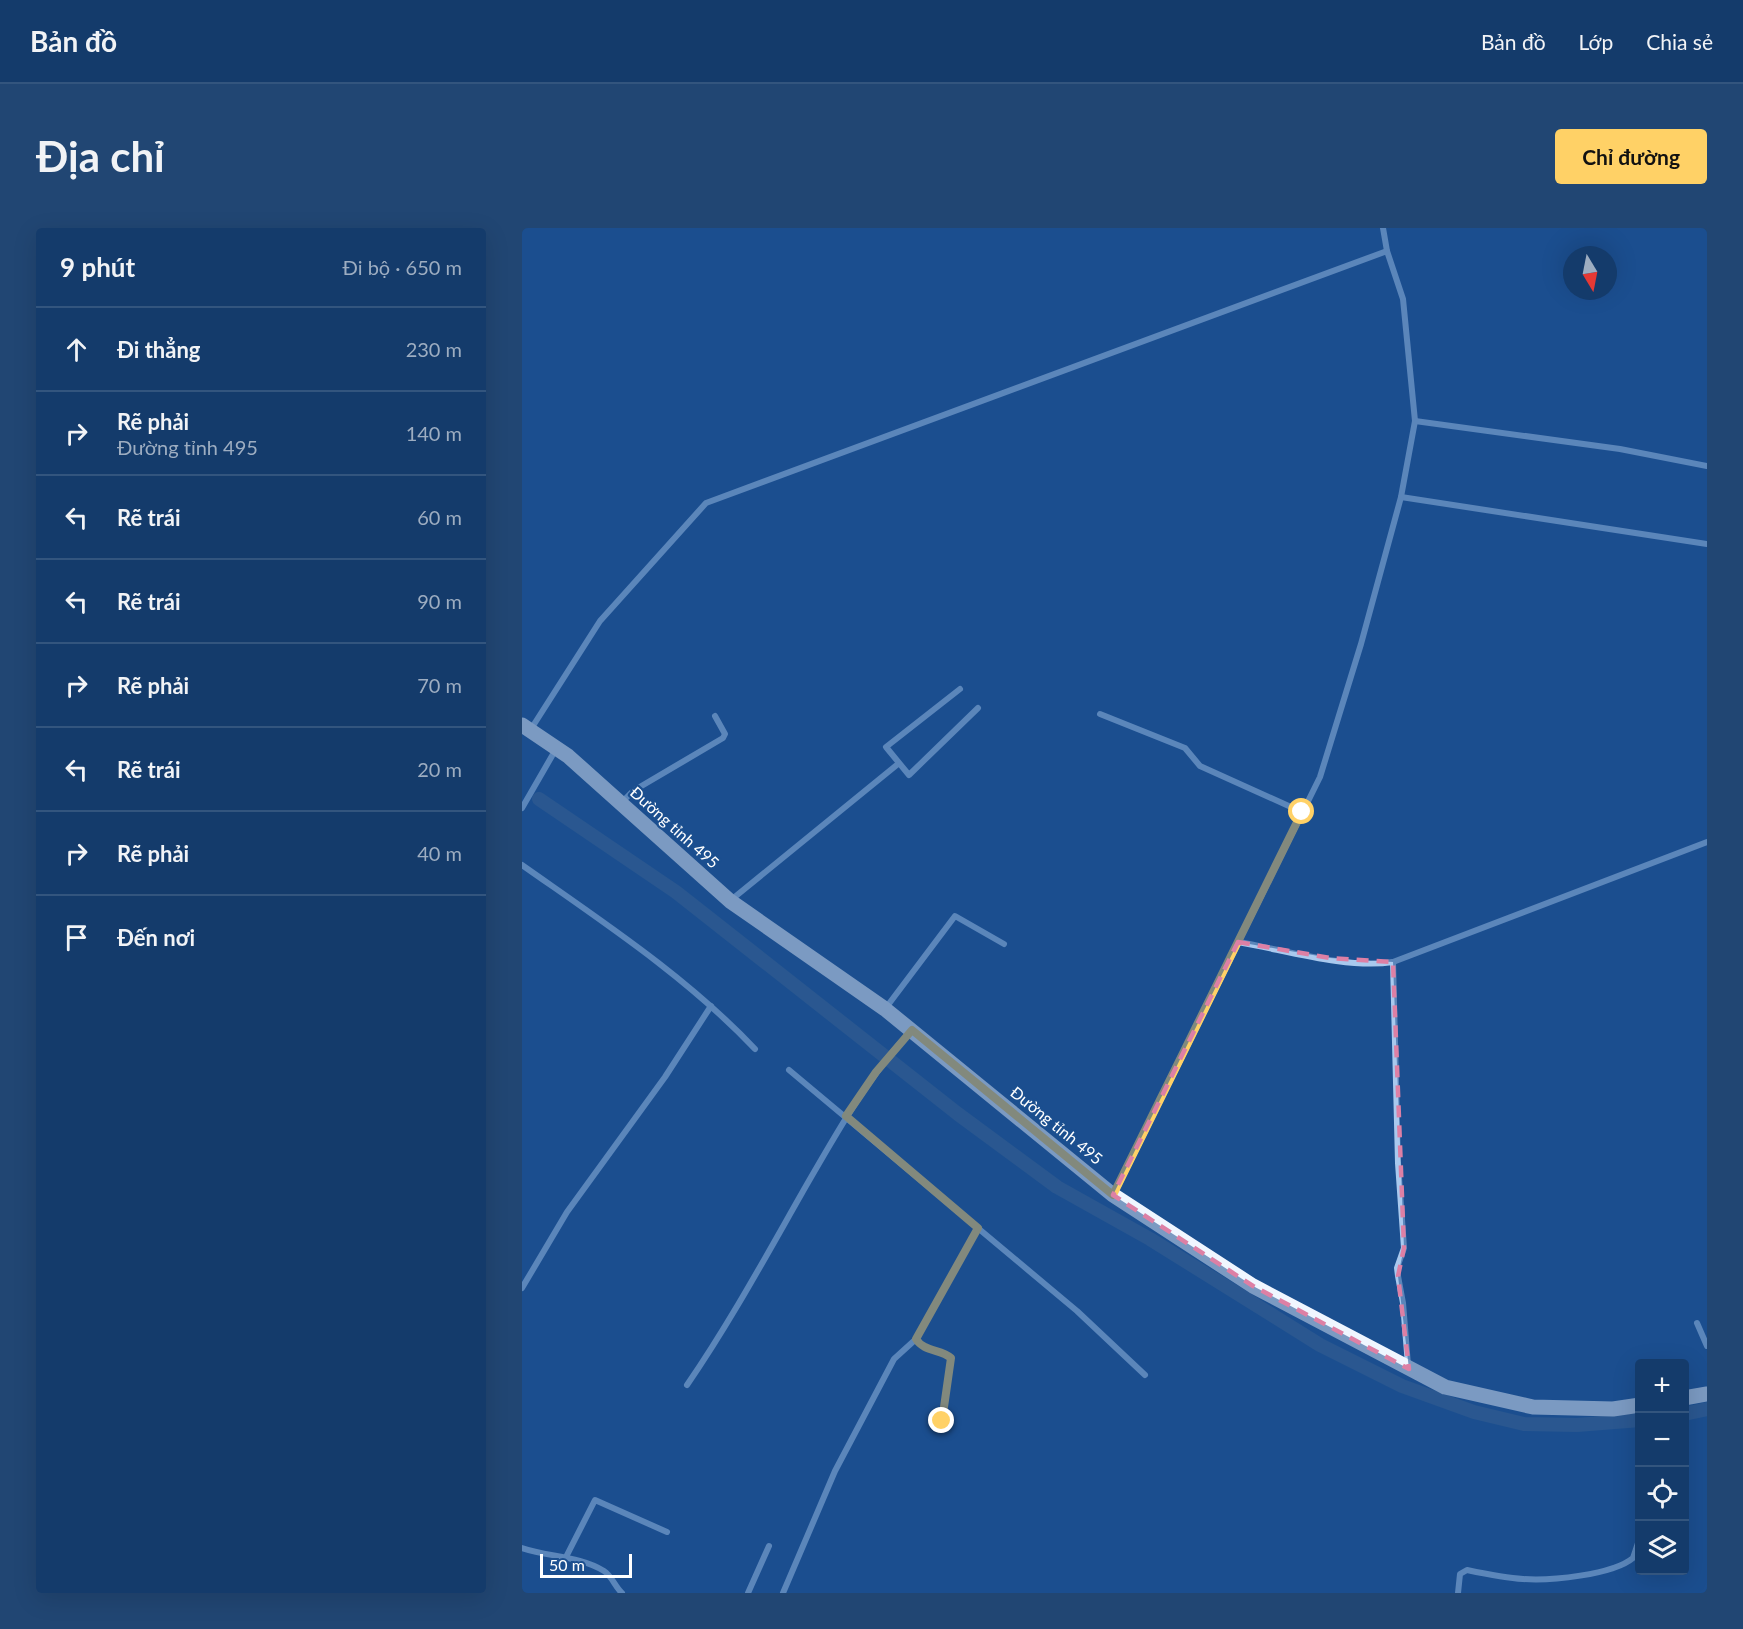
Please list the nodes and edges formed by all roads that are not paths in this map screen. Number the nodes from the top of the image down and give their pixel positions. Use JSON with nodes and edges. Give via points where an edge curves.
{"nodes":[{"id":1,"x":1383,"y":228,"type":"edge"},
{"id":2,"x":1387,"y":250,"type":"junction"},
{"id":3,"x":1415,"y":420,"type":"junction"},
{"id":4,"x":1707,"y":466,"type":"edge"},
{"id":5,"x":1401,"y":497,"type":"junction"},
{"id":6,"x":1707,"y":544,"type":"edge"},
{"id":7,"x":960,"y":689,"type":"dead end"},
{"id":8,"x":978,"y":708,"type":"dead end"},
{"id":9,"x":1100,"y":714,"type":"dead end"},
{"id":10,"x":715,"y":716,"type":"dead end"},
{"id":11,"x":526,"y":728,"type":"edge"},
{"id":12,"x":556,"y":748,"type":"junction"},
{"id":13,"x":898,"y":764,"type":"junction"},
{"id":14,"x":621,"y":803,"type":"junction"},
{"id":15,"x":522,"y":808,"type":"edge"},
{"id":16,"x":1302,"y":812,"type":"junction"},
{"id":17,"x":1707,"y":842,"type":"edge"},
{"id":18,"x":522,"y":865,"type":"edge"},
{"id":19,"x":730,"y":901,"type":"junction"},
{"id":20,"x":1238,"y":942,"type":"junction"},
{"id":21,"x":1004,"y":944,"type":"dead end"},
{"id":22,"x":1393,"y":962,"type":"junction"},
{"id":23,"x":711,"y":1006,"type":"junction"},
{"id":24,"x":885,"y":1009,"type":"junction"},
{"id":25,"x":912,"y":1030,"type":"junction"},
{"id":26,"x":755,"y":1049,"type":"dead end"},
{"id":27,"x":789,"y":1070,"type":"dead end"},
{"id":28,"x":846,"y":1116,"type":"junction"},
{"id":29,"x":1113,"y":1195,"type":"junction"},
{"id":30,"x":978,"y":1228,"type":"junction"},
{"id":31,"x":522,"y":1288,"type":"edge"},
{"id":32,"x":1697,"y":1323,"type":"dead end"},
{"id":33,"x":916,"y":1339,"type":"junction"},
{"id":34,"x":1707,"y":1346,"type":"edge"},
{"id":35,"x":1409,"y":1369,"type":"junction"},
{"id":36,"x":1145,"y":1375,"type":"dead end"},
{"id":37,"x":687,"y":1385,"type":"dead end"},
{"id":38,"x":1707,"y":1394,"type":"edge"},
{"id":39,"x":1689,"y":1397,"type":"edge"},
{"id":40,"x":1635,"y":1406,"type":"edge"},
{"id":41,"x":942,"y":1421,"type":"dead end"},
{"id":42,"x":667,"y":1532,"type":"dead end"},
{"id":43,"x":769,"y":1546,"type":"dead end"},
{"id":44,"x":522,"y":1548,"type":"edge"},
{"id":45,"x":1635,"y":1552,"type":"edge"},
{"id":46,"x":566,"y":1557,"type":"junction"},
{"id":47,"x":622,"y":1593,"type":"edge"},
{"id":48,"x":748,"y":1593,"type":"edge"},
{"id":49,"x":783,"y":1593,"type":"edge"},
{"id":50,"x":1458,"y":1593,"type":"edge"}],
"edges":[{"from":1,"to":2,"type":"street"},
{"from":2,"to":3,"type":"street","via":[[1403,299]]},
{"from":2,"to":11,"type":"street","via":[[706,503],[600,621]]},
{"from":3,"to":4,"type":"street","via":[[1620,449]]},
{"from":3,"to":5,"type":"street"},
{"from":5,"to":6,"type":"street"},
{"from":5,"to":16,"type":"street","via":[[1320,777]]},
{"from":7,"to":13,"type":"street","via":[[886,747]]},
{"from":8,"to":13,"type":"street","via":[[909,775]]},
{"from":9,"to":16,"type":"street","via":[[1185,748],[1200,766]]},
{"from":10,"to":14,"type":"street","via":[[725,734],[723,738]]},
{"from":11,"to":12,"type":"main road","name":"Đường tỉnh 495"},
{"from":12,"to":14,"type":"main road","name":"Đường tỉnh 495"},
{"from":12,"to":15,"type":"street"},
{"from":13,"to":19,"type":"street"},
{"from":14,"to":19,"type":"main road","name":"Đường tỉnh 495"},
{"from":16,"to":20,"type":"street"},
{"from":17,"to":22,"type":"street"},
{"from":18,"to":23,"type":"street","via":[[634,944]]},
{"from":19,"to":24,"type":"main road","name":"Đường tỉnh 495"},
{"from":20,"to":22,"type":"street","via":[[1330,958]]},
{"from":20,"to":29,"type":"street"},
{"from":21,"to":24,"type":"street","via":[[955,916]]},
{"from":22,"to":35,"type":"street","via":[[1404,1248],[1397,1268]]},
{"from":23,"to":26,"type":"street"},
{"from":23,"to":31,"type":"street","via":[[567,1212]]},
{"from":24,"to":25,"type":"main road","name":"Đường tỉnh 495"},
{"from":25,"to":28,"type":"street","via":[[894,1048]]},
{"from":25,"to":29,"type":"main road","name":"Đường tỉnh 495"},
{"from":27,"to":28,"type":"street"},
{"from":28,"to":30,"type":"street"},
{"from":28,"to":37,"type":"street"},
{"from":29,"to":35,"type":"main road","name":"Đường tỉnh 495","via":[[1253,1286]]},
{"from":30,"to":33,"type":"street"},
{"from":30,"to":36,"type":"street","via":[[1077,1311]]},
{"from":32,"to":34,"type":"street"},
{"from":33,"to":41,"type":"street","via":[[951,1358]]},
{"from":33,"to":49,"type":"street","via":[[894,1359],[835,1471]]},
{"from":35,"to":40,"type":"main road","name":"Đường tỉnh 495","via":[[1446,1387],[1533,1407]]},
{"from":38,"to":39,"type":"main road"},
{"from":42,"to":46,"type":"street","via":[[595,1500]]},
{"from":43,"to":48,"type":"street"},
{"from":44,"to":46,"type":"street","via":[[544,1556]]},
{"from":45,"to":50,"type":"street","via":[[1633,1558],[1617,1567],[1532,1579],[1467,1570],[1460,1574]]},
{"from":46,"to":47,"type":"street","via":[[604,1572]]}]}
